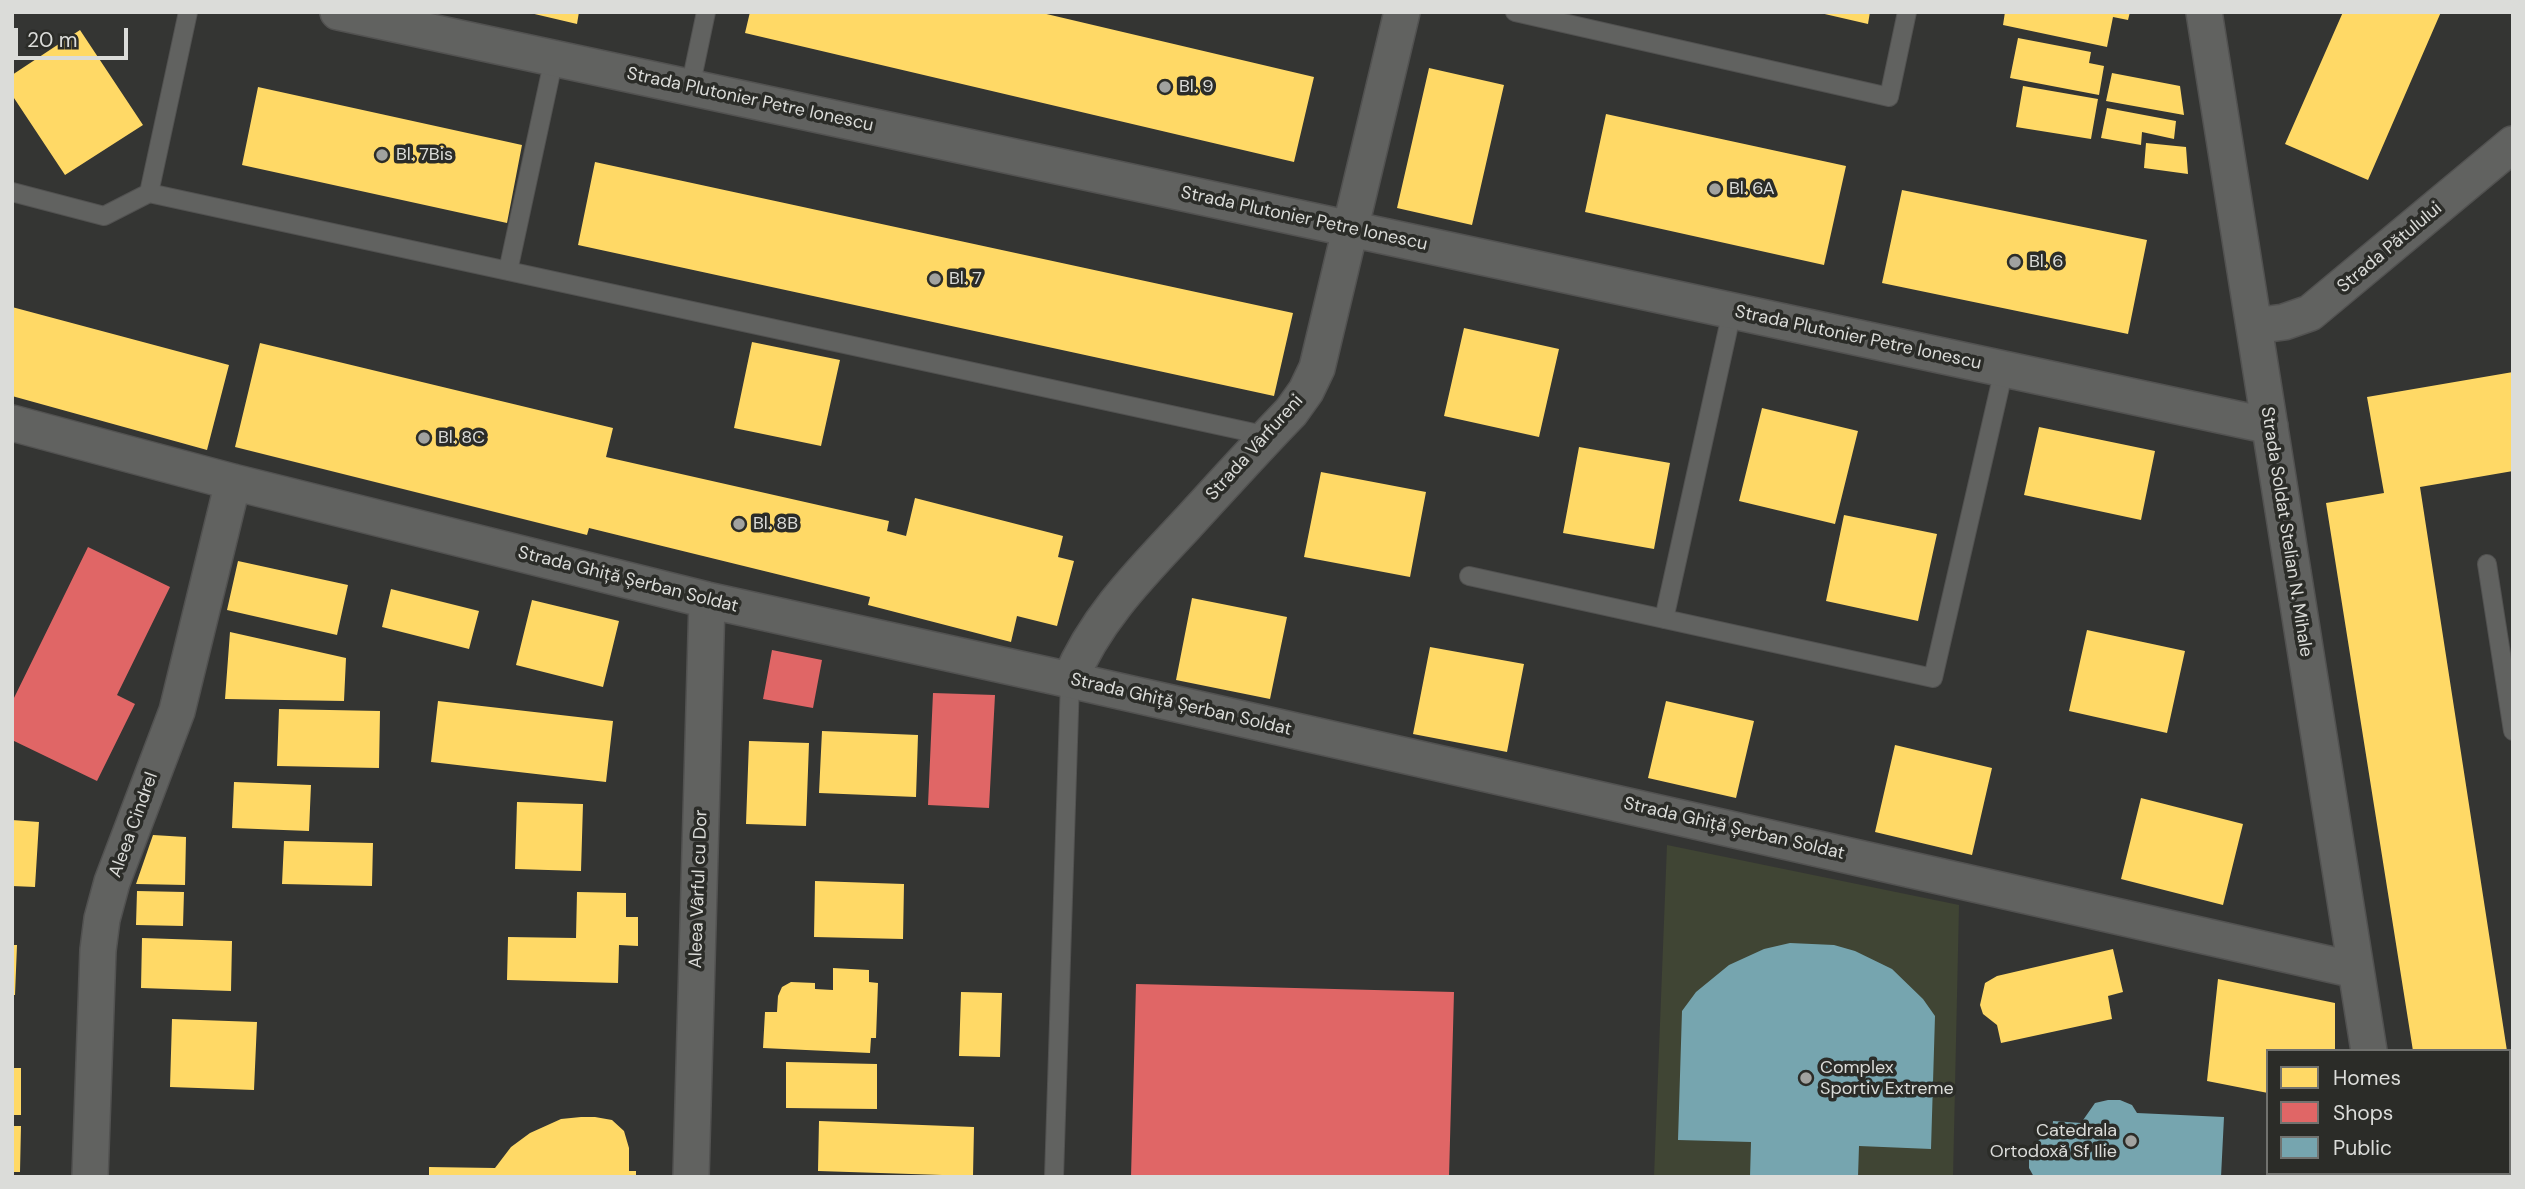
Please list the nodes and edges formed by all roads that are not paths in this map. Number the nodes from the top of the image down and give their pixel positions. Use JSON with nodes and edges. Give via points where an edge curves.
{"nodes":[{"id":1,"x":188,"y":12,"type":"edge"},
{"id":2,"x":338,"y":12,"type":"edge"},
{"id":3,"x":706,"y":12,"type":"edge"},
{"id":4,"x":1402,"y":12,"type":"edge"},
{"id":5,"x":1515,"y":12,"type":"edge"},
{"id":6,"x":1907,"y":12,"type":"edge"},
{"id":7,"x":2204,"y":12,"type":"edge"},
{"id":8,"x":392,"y":18,"type":"edge"},
{"id":9,"x":554,"y":58,"type":"junction"},
{"id":10,"x":690,"y":88,"type":"junction"},
{"id":11,"x":2513,"y":144,"type":"edge"},
{"id":12,"x":12,"y":192,"type":"edge"},
{"id":13,"x":149,"y":193,"type":"junction"},
{"id":14,"x":1351,"y":229,"type":"junction"},
{"id":15,"x":508,"y":271,"type":"junction"},
{"id":16,"x":1732,"y":311,"type":"junction"},
{"id":17,"x":2254,"y":327,"type":"junction"},
{"id":18,"x":2004,"y":369,"type":"junction"},
{"id":19,"x":12,"y":423,"type":"edge"},
{"id":20,"x":2270,"y":426,"type":"junction"},
{"id":21,"x":1268,"y":436,"type":"junction"},
{"id":22,"x":233,"y":482,"type":"junction"},
{"id":23,"x":2487,"y":564,"type":"dead end"},
{"id":24,"x":1469,"y":576,"type":"dead end"},
{"id":25,"x":707,"y":600,"type":"junction"},
{"id":26,"x":1664,"y":619,"type":"junction"},
{"id":27,"x":1070,"y":680,"type":"junction"},
{"id":28,"x":2513,"y":731,"type":"edge"},
{"id":29,"x":2355,"y":970,"type":"junction"},
{"id":30,"x":2369,"y":1049,"type":"edge"},
{"id":31,"x":90,"y":1177,"type":"edge"},
{"id":32,"x":691,"y":1177,"type":"edge"},
{"id":33,"x":1054,"y":1177,"type":"edge"}],
"edges":[{"from":1,"to":13,"type":"lane"},
{"from":2,"to":8,"type":"street","name":"Strada Plutonier Petre Ionescu"},
{"from":3,"to":10,"type":"lane"},
{"from":4,"to":14,"type":"street","name":"Strada Vârfureni"},
{"from":5,"to":6,"type":"lane","via":[[1889,97]]},
{"from":7,"to":17,"type":"street","name":"Strada Soldat Stelian N. Mihale"},
{"from":8,"to":9,"type":"street","name":"Strada Plutonier Petre Ionescu"},
{"from":9,"to":10,"type":"street","name":"Strada Plutonier Petre Ionescu"},
{"from":9,"to":15,"type":"lane"},
{"from":10,"to":14,"type":"street","name":"Strada Plutonier Petre Ionescu"},
{"from":11,"to":17,"type":"street","name":"Strada Pătulului","via":[[2310,313]]},
{"from":12,"to":13,"type":"lane","via":[[104,216]]},
{"from":13,"to":15,"type":"lane"},
{"from":14,"to":16,"type":"street","name":"Strada Plutonier Petre Ionescu"},
{"from":14,"to":21,"type":"street","name":"Strada Vârfureni","via":[[1317,368],[1291,412]]},
{"from":15,"to":21,"type":"lane"},
{"from":16,"to":18,"type":"street","name":"Strada Plutonier Petre Ionescu"},
{"from":16,"to":26,"type":"lane"},
{"from":17,"to":20,"type":"street","name":"Strada Soldat Stelian N. Mihale"},
{"from":18,"to":20,"type":"street","name":"Strada Plutonier Petre Ionescu"},
{"from":18,"to":26,"type":"lane","via":[[1933,677]]},
{"from":19,"to":22,"type":"street","name":"Strada Ghiță Șerban Soldat"},
{"from":20,"to":29,"type":"street","name":"Strada Soldat Stelian N. Mihale"},
{"from":21,"to":27,"type":"street","name":"Strada Vârfureni","via":[[1109,610],[1082,651]]},
{"from":22,"to":25,"type":"street","name":"Strada Ghiță Șerban Soldat"},
{"from":22,"to":31,"type":"street","name":"Aleea Cindrel","via":[[177,711],[102,919]]},
{"from":23,"to":28,"type":"lane"},
{"from":24,"to":26,"type":"lane"},
{"from":25,"to":27,"type":"street","name":"Strada Ghiță Șerban Soldat"},
{"from":25,"to":32,"type":"street","name":"Aleea Vârful cu Dor"},
{"from":27,"to":29,"type":"street","name":"Strada Ghiță Șerban Soldat"},
{"from":27,"to":33,"type":"lane"},
{"from":29,"to":30,"type":"street","name":"Strada Soldat Stelian N. Mihale"}]}
